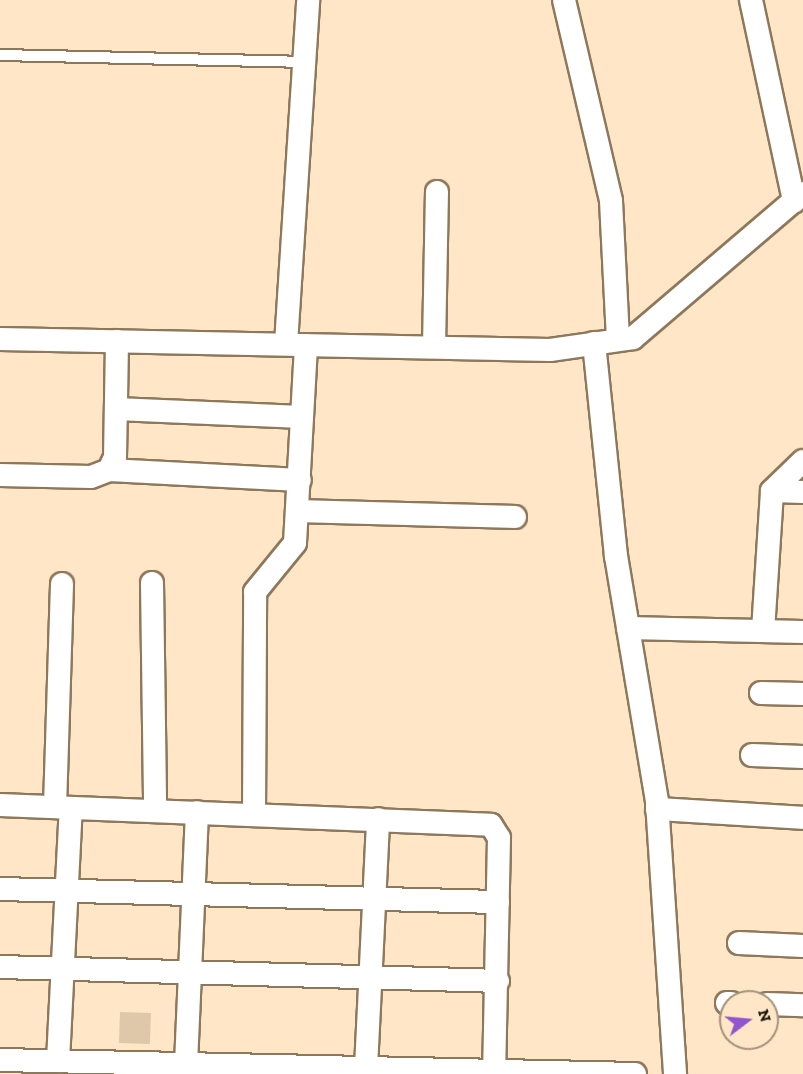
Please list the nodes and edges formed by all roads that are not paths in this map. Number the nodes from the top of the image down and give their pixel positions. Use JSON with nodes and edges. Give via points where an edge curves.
{"nodes":[{"id":1,"x":308,"y":0,"type":"edge"},
{"id":2,"x":564,"y":0,"type":"edge"},
{"id":3,"x":751,"y":0,"type":"edge"},
{"id":4,"x":0,"y":55,"type":"edge"},
{"id":5,"x":304,"y":62,"type":"junction"},
{"id":6,"x":436,"y":192,"type":"dead end"},
{"id":7,"x":798,"y":197,"type":"edge"},
{"id":8,"x":0,"y":339,"type":"edge"},
{"id":9,"x":618,"y":340,"type":"junction"},
{"id":10,"x":117,"y":341,"type":"junction"},
{"id":11,"x":594,"y":344,"type":"junction"},
{"id":12,"x":296,"y":345,"type":"junction"},
{"id":13,"x":434,"y":347,"type":"junction"},
{"id":14,"x":116,"y":409,"type":"junction"},
{"id":15,"x":302,"y":417,"type":"junction"},
{"id":16,"x":803,"y":461,"type":"edge"},
{"id":17,"x":109,"y":470,"type":"junction"},
{"id":18,"x":0,"y":475,"type":"edge"},
{"id":19,"x":300,"y":480,"type":"junction"},
{"id":20,"x":771,"y":491,"type":"junction"},
{"id":21,"x":803,"y":492,"type":"edge"},
{"id":22,"x":298,"y":511,"type":"junction"},
{"id":23,"x":515,"y":517,"type":"dead end"},
{"id":24,"x":152,"y":583,"type":"dead end"},
{"id":25,"x":62,"y":584,"type":"dead end"},
{"id":26,"x":628,"y":628,"type":"junction"},
{"id":27,"x":763,"y":631,"type":"junction"},
{"id":28,"x":803,"y":632,"type":"edge"},
{"id":29,"x":761,"y":693,"type":"dead end"},
{"id":30,"x":803,"y":694,"type":"edge"},
{"id":31,"x":752,"y":755,"type":"dead end"},
{"id":32,"x":803,"y":757,"type":"edge"},
{"id":33,"x":0,"y":805,"type":"edge"},
{"id":34,"x":63,"y":808,"type":"junction"},
{"id":35,"x":657,"y":809,"type":"junction"},
{"id":36,"x":155,"y":810,"type":"junction"},
{"id":37,"x":197,"y":812,"type":"junction"},
{"id":38,"x":254,"y":814,"type":"junction"},
{"id":39,"x":803,"y":818,"type":"edge"},
{"id":40,"x":378,"y":819,"type":"junction"},
{"id":41,"x":0,"y":889,"type":"edge"},
{"id":42,"x":65,"y":890,"type":"junction"},
{"id":43,"x":194,"y":893,"type":"junction"},
{"id":44,"x":375,"y":899,"type":"junction"},
{"id":45,"x":498,"y":903,"type":"junction"},
{"id":46,"x":739,"y":944,"type":"dead end"},
{"id":47,"x":803,"y":946,"type":"edge"},
{"id":48,"x":0,"y":967,"type":"edge"},
{"id":49,"x":60,"y":969,"type":"junction"},
{"id":50,"x":190,"y":974,"type":"junction"},
{"id":51,"x":370,"y":978,"type":"junction"},
{"id":52,"x":498,"y":981,"type":"junction"},
{"id":53,"x":779,"y":1004,"type":"edge"},
{"id":54,"x":803,"y":1005,"type":"edge"},
{"id":55,"x":0,"y":1060,"type":"edge"},
{"id":56,"x":58,"y":1061,"type":"junction"},
{"id":57,"x":191,"y":1067,"type":"edge"},
{"id":58,"x":366,"y":1068,"type":"junction"},
{"id":59,"x":334,"y":1071,"type":"edge"},
{"id":60,"x":497,"y":1072,"type":"edge"},
{"id":61,"x":634,"y":1074,"type":"edge"},
{"id":62,"x":675,"y":1074,"type":"edge"}],
"edges":[{"from":1,"to":5,"type":"street"},
{"from":2,"to":9,"type":"street","via":[[610,190]]},
{"from":3,"to":7,"type":"street"},
{"from":4,"to":5,"type":"lane"},
{"from":5,"to":12,"type":"street"},
{"from":6,"to":13,"type":"street"},
{"from":7,"to":9,"type":"street","via":[[633,338]]},
{"from":8,"to":10,"type":"street"},
{"from":9,"to":11,"type":"street"},
{"from":10,"to":12,"type":"street"},
{"from":10,"to":14,"type":"street"},
{"from":11,"to":13,"type":"street","via":[[550,350]]},
{"from":11,"to":26,"type":"street","via":[[616,556]]},
{"from":12,"to":13,"type":"street"},
{"from":12,"to":15,"type":"street"},
{"from":14,"to":15,"type":"street"},
{"from":14,"to":17,"type":"street","via":[[115,457]]},
{"from":15,"to":19,"type":"street"},
{"from":16,"to":20,"type":"street"},
{"from":17,"to":18,"type":"street","via":[[91,477]]},
{"from":17,"to":19,"type":"street"},
{"from":19,"to":22,"type":"street"},
{"from":20,"to":21,"type":"street"},
{"from":20,"to":27,"type":"street"},
{"from":22,"to":23,"type":"street"},
{"from":22,"to":38,"type":"street","via":[[291,552],[255,592]]},
{"from":24,"to":36,"type":"street"},
{"from":25,"to":34,"type":"street"},
{"from":26,"to":27,"type":"street"},
{"from":26,"to":35,"type":"street"},
{"from":27,"to":28,"type":"street"},
{"from":29,"to":30,"type":"street"},
{"from":31,"to":32,"type":"street"},
{"from":33,"to":34,"type":"street"},
{"from":34,"to":36,"type":"street"},
{"from":34,"to":42,"type":"street"},
{"from":35,"to":39,"type":"street"},
{"from":35,"to":62,"type":"street"},
{"from":36,"to":37,"type":"street"},
{"from":37,"to":38,"type":"street"},
{"from":37,"to":43,"type":"street"},
{"from":38,"to":40,"type":"street"},
{"from":40,"to":44,"type":"street"},
{"from":40,"to":45,"type":"street","via":[[491,825],[499,838]]},
{"from":41,"to":42,"type":"street"},
{"from":42,"to":43,"type":"street"},
{"from":42,"to":49,"type":"street"},
{"from":43,"to":44,"type":"street"},
{"from":43,"to":50,"type":"street"},
{"from":44,"to":45,"type":"street"},
{"from":44,"to":51,"type":"street"},
{"from":45,"to":52,"type":"street"},
{"from":46,"to":47,"type":"street"},
{"from":48,"to":49,"type":"street"},
{"from":49,"to":50,"type":"street"},
{"from":49,"to":56,"type":"street"},
{"from":50,"to":51,"type":"street"},
{"from":50,"to":57,"type":"street"},
{"from":51,"to":52,"type":"street"},
{"from":51,"to":58,"type":"street"},
{"from":52,"to":60,"type":"street"},
{"from":53,"to":54,"type":"street"},
{"from":55,"to":56,"type":"street"},
{"from":56,"to":57,"type":"street"},
{"from":57,"to":59,"type":"street"},
{"from":58,"to":59,"type":"street"},
{"from":58,"to":60,"type":"street"},
{"from":60,"to":61,"type":"street"}]}
